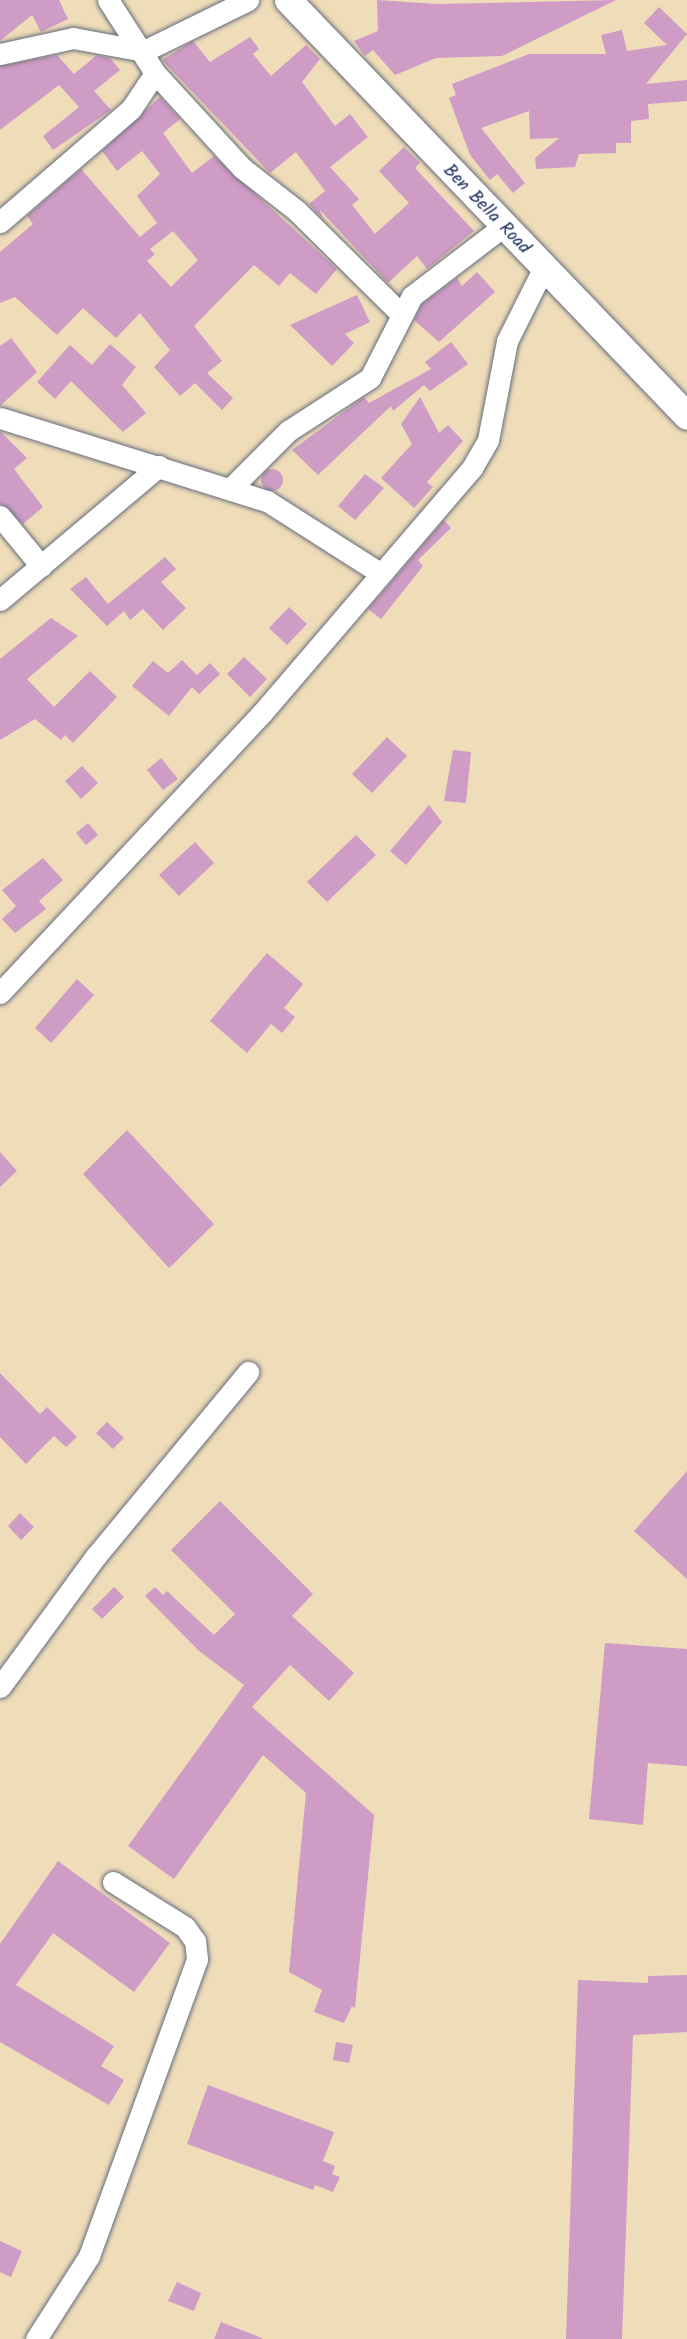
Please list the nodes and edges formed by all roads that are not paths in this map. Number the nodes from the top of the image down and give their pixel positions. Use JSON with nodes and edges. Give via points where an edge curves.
{"nodes":[{"id":1,"x":108,"y":0,"type":"edge"},
{"id":2,"x":248,"y":0,"type":"edge"},
{"id":3,"x":288,"y":0,"type":"edge"},
{"id":4,"x":144,"y":51,"type":"junction"},
{"id":5,"x":0,"y":54,"type":"edge"},
{"id":6,"x":155,"y":73,"type":"junction"},
{"id":7,"x":0,"y":222,"type":"edge"},
{"id":8,"x":501,"y":228,"type":"junction"},
{"id":9,"x":543,"y":269,"type":"junction"},
{"id":10,"x":401,"y":314,"type":"junction"},
{"id":11,"x":687,"y":416,"type":"edge"},
{"id":12,"x":0,"y":418,"type":"edge"},
{"id":13,"x":159,"y":466,"type":"junction"},
{"id":14,"x":231,"y":488,"type":"junction"},
{"id":15,"x":0,"y":516,"type":"edge"},
{"id":16,"x":41,"y":566,"type":"junction"},
{"id":17,"x":380,"y":573,"type":"junction"},
{"id":18,"x":0,"y":600,"type":"edge"},
{"id":19,"x":0,"y":993,"type":"edge"},
{"id":20,"x":248,"y":1372,"type":"dead end"},
{"id":21,"x":0,"y":1687,"type":"edge"},
{"id":22,"x":113,"y":1882,"type":"dead end"},
{"id":23,"x":36,"y":2339,"type":"edge"}],
"edges":[{"from":1,"to":4,"type":"street"},
{"from":2,"to":4,"type":"street"},
{"from":3,"to":8,"type":"main road","name":"Ben Bella Road"},
{"from":4,"to":5,"type":"street","via":[[73,38]]},
{"from":4,"to":6,"type":"street"},
{"from":6,"to":7,"type":"street","via":[[131,109]]},
{"from":6,"to":10,"type":"street","via":[[242,168],[297,211]]},
{"from":8,"to":9,"type":"main road","name":"Ben Bella Road"},
{"from":8,"to":10,"type":"street","via":[[412,296]]},
{"from":9,"to":11,"type":"main road","name":"Ben Bella Road"},
{"from":9,"to":17,"type":"street","via":[[507,341],[488,440],[472,468]]},
{"from":10,"to":14,"type":"street","via":[[370,378],[288,431]]},
{"from":12,"to":13,"type":"street"},
{"from":13,"to":14,"type":"street"},
{"from":13,"to":16,"type":"street"},
{"from":14,"to":17,"type":"street","via":[[300,519]]},
{"from":15,"to":16,"type":"street"},
{"from":16,"to":18,"type":"street"},
{"from":17,"to":19,"type":"street","via":[[262,713]]},
{"from":20,"to":21,"type":"street","via":[[96,1556]]},
{"from":22,"to":23,"type":"street","via":[[185,1927],[195,1941],[197,1959],[89,2256]]}]}
